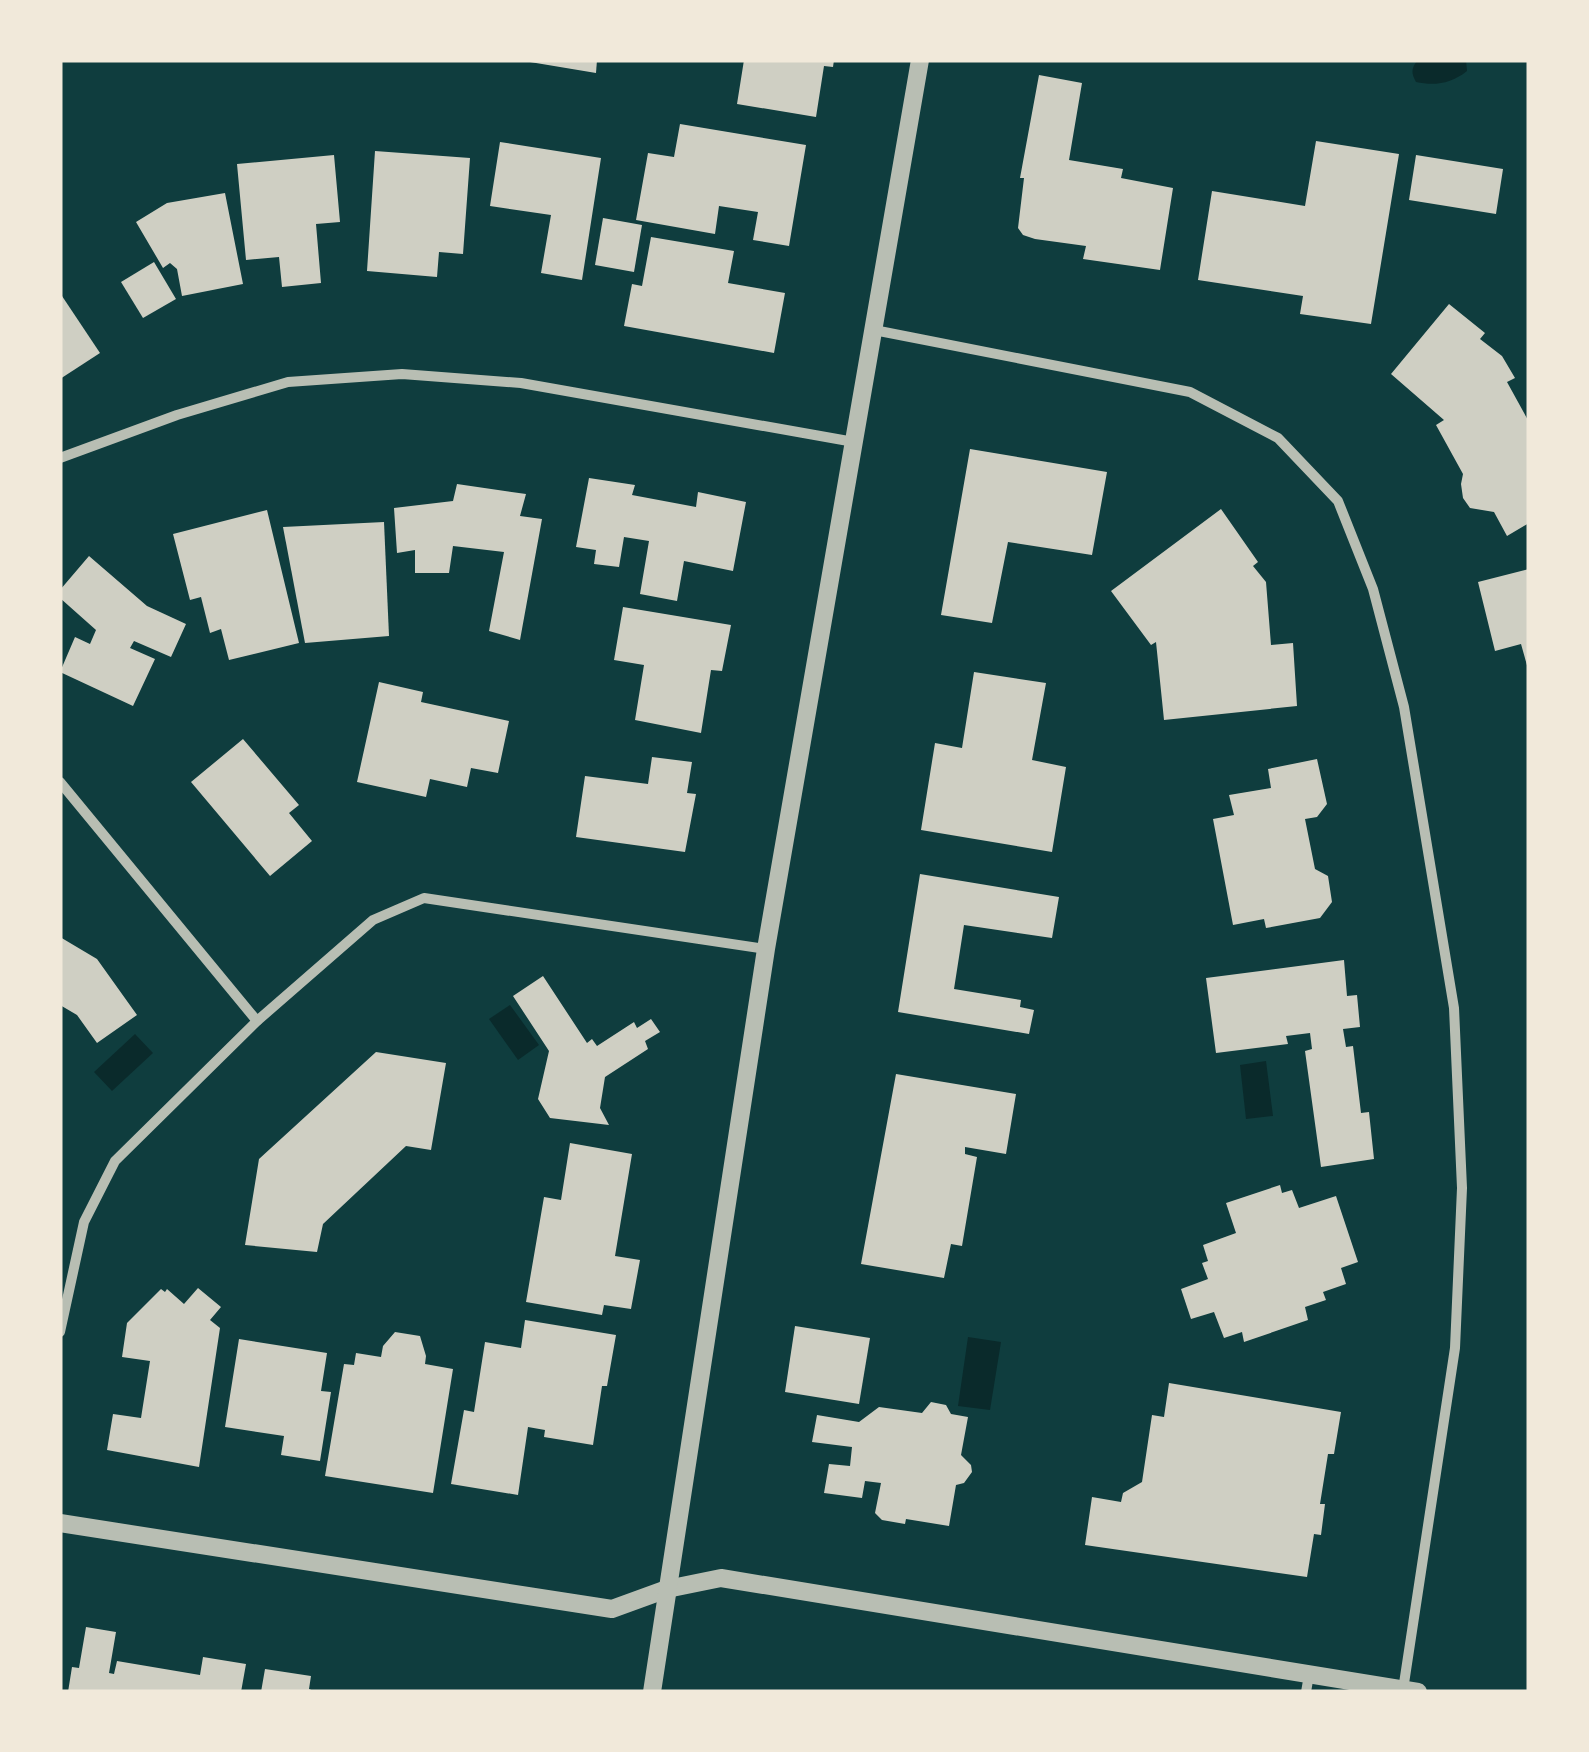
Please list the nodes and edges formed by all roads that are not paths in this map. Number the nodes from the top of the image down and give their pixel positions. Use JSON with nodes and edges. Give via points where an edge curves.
{"nodes":[{"id":1,"x":920,"y":60,"type":"edge"},
{"id":2,"x":874,"y":330,"type":"junction"},
{"id":3,"x":854,"y":442,"type":"junction"},
{"id":4,"x":60,"y":458,"type":"edge"},
{"id":5,"x":60,"y":782,"type":"edge"},
{"id":6,"x":766,"y":948,"type":"junction"},
{"id":7,"x":257,"y":1021,"type":"junction"},
{"id":8,"x":60,"y":1332,"type":"edge"},
{"id":9,"x":60,"y":1523,"type":"edge"},
{"id":10,"x":667,"y":1589,"type":"junction"},
{"id":11,"x":1307,"y":1683,"type":"edge"},
{"id":12,"x":1410,"y":1691,"type":"edge"},
{"id":13,"x":652,"y":1692,"type":"edge"}],
"edges":[{"from":1,"to":2,"type":"street"},
{"from":2,"to":3,"type":"street"},
{"from":2,"to":12,"type":"street","via":[[1190,392],[1208,401],[1278,438],[1338,501],[1373,589],[1404,707],[1454,1008],[1462,1188],[1455,1348]]},
{"from":3,"to":4,"type":"street","via":[[521,383],[402,374],[288,382]]},
{"from":3,"to":6,"type":"street"},
{"from":5,"to":7,"type":"street"},
{"from":6,"to":7,"type":"street","via":[[424,898],[373,920]]},
{"from":6,"to":10,"type":"street"},
{"from":7,"to":8,"type":"street","via":[[114,1161],[84,1222]]},
{"from":9,"to":10,"type":"street","via":[[612,1609]]},
{"from":10,"to":11,"type":"street","via":[[721,1578]]},
{"from":10,"to":13,"type":"street"},
{"from":11,"to":12,"type":"street"}]}
